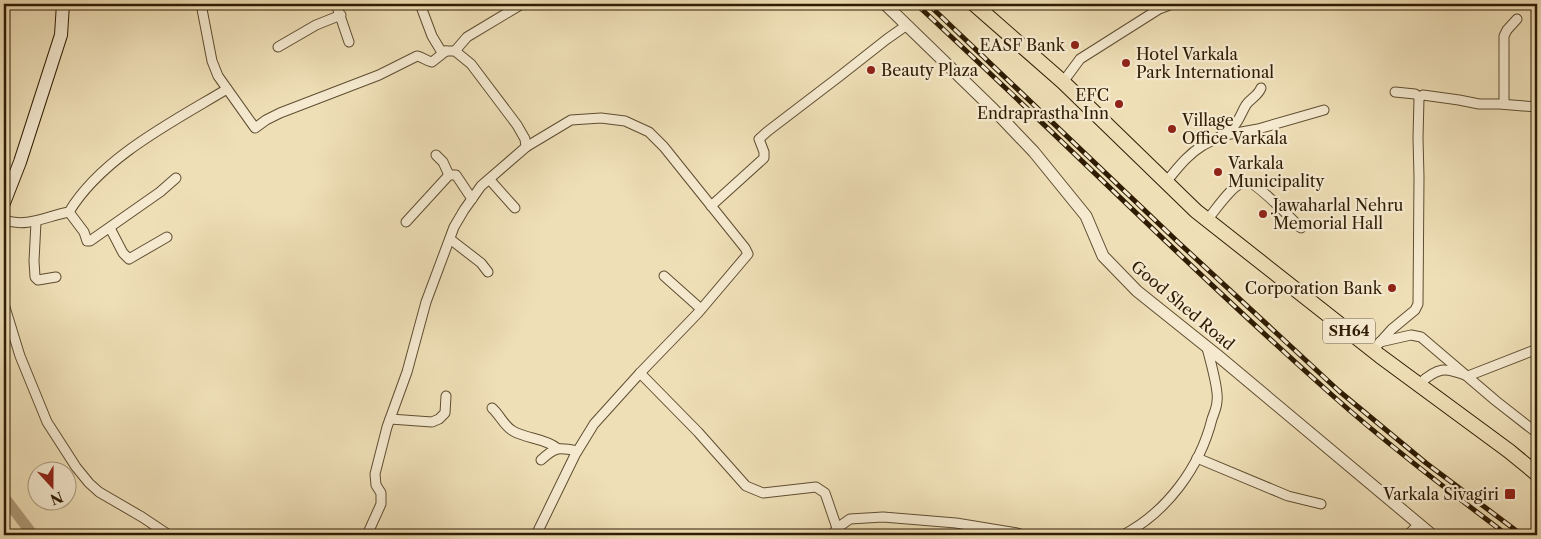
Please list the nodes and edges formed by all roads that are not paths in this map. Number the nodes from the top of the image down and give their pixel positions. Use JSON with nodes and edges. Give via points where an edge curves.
{"nodes":[{"id":1,"x":63,"y":4,"type":"edge"},
{"id":2,"x":201,"y":4,"type":"edge"},
{"id":3,"x":336,"y":4,"type":"edge"},
{"id":4,"x":420,"y":4,"type":"edge"},
{"id":5,"x":522,"y":4,"type":"edge"},
{"id":6,"x":885,"y":4,"type":"edge"},
{"id":7,"x":974,"y":4,"type":"edge"},
{"id":8,"x":1172,"y":4,"type":"edge"},
{"id":9,"x":341,"y":16,"type":"junction"},
{"id":10,"x":1517,"y":19,"type":"dead end"},
{"id":11,"x":907,"y":25,"type":"junction"},
{"id":12,"x":349,"y":42,"type":"dead end"},
{"id":13,"x":278,"y":47,"type":"dead end"},
{"id":14,"x":451,"y":51,"type":"junction"},
{"id":15,"x":1063,"y":82,"type":"junction"},
{"id":16,"x":1261,"y":88,"type":"dead end"},
{"id":17,"x":227,"y":89,"type":"junction"},
{"id":18,"x":1395,"y":92,"type":"dead end"},
{"id":19,"x":1420,"y":97,"type":"junction"},
{"id":20,"x":1504,"y":104,"type":"junction"},
{"id":21,"x":1537,"y":107,"type":"edge"},
{"id":22,"x":1324,"y":110,"type":"dead end"},
{"id":23,"x":1224,"y":135,"type":"junction"},
{"id":24,"x":526,"y":146,"type":"junction"},
{"id":25,"x":436,"y":155,"type":"dead end"},
{"id":26,"x":449,"y":175,"type":"junction"},
{"id":27,"x":176,"y":178,"type":"dead end"},
{"id":28,"x":490,"y":180,"type":"junction"},
{"id":29,"x":1166,"y":182,"type":"junction"},
{"id":30,"x":472,"y":198,"type":"junction"},
{"id":31,"x":4,"y":203,"type":"edge"},
{"id":32,"x":711,"y":206,"type":"junction"},
{"id":33,"x":515,"y":208,"type":"dead end"},
{"id":34,"x":69,"y":212,"type":"junction"},
{"id":35,"x":4,"y":220,"type":"edge"},
{"id":36,"x":1208,"y":220,"type":"junction"},
{"id":37,"x":36,"y":222,"type":"junction"},
{"id":38,"x":406,"y":222,"type":"dead end"},
{"id":39,"x":110,"y":228,"type":"junction"},
{"id":40,"x":1301,"y":228,"type":"dead end"},
{"id":41,"x":168,"y":237,"type":"dead end"},
{"id":42,"x":450,"y":239,"type":"junction"},
{"id":43,"x":488,"y":272,"type":"dead end"},
{"id":44,"x":664,"y":276,"type":"dead end"},
{"id":45,"x":56,"y":277,"type":"dead end"},
{"id":46,"x":4,"y":304,"type":"edge"},
{"id":47,"x":701,"y":309,"type":"junction"},
{"id":48,"x":1376,"y":346,"type":"junction"},
{"id":49,"x":1207,"y":348,"type":"junction"},
{"id":50,"x":1537,"y":349,"type":"edge"},
{"id":51,"x":640,"y":373,"type":"junction"},
{"id":52,"x":1468,"y":376,"type":"junction"},
{"id":53,"x":1419,"y":384,"type":"junction"},
{"id":54,"x":446,"y":396,"type":"dead end"},
{"id":55,"x":492,"y":408,"type":"dead end"},
{"id":56,"x":390,"y":418,"type":"junction"},
{"id":57,"x":1537,"y":433,"type":"edge"},
{"id":58,"x":557,"y":448,"type":"junction"},
{"id":59,"x":577,"y":451,"type":"junction"},
{"id":60,"x":1197,"y":458,"type":"junction"},
{"id":61,"x":541,"y":460,"type":"dead end"},
{"id":62,"x":1537,"y":474,"type":"edge"},
{"id":63,"x":1321,"y":504,"type":"dead end"},
{"id":64,"x":1419,"y":524,"type":"junction"},
{"id":65,"x":834,"y":532,"type":"edge"},
{"id":66,"x":168,"y":535,"type":"edge"},
{"id":67,"x":367,"y":535,"type":"edge"},
{"id":68,"x":536,"y":535,"type":"edge"},
{"id":69,"x":1024,"y":535,"type":"edge"},
{"id":70,"x":1123,"y":535,"type":"edge"},
{"id":71,"x":1408,"y":535,"type":"edge"},
{"id":72,"x":1432,"y":535,"type":"edge"}],
"edges":[{"from":1,"to":31,"type":"main road","via":[[61,35]]},
{"from":2,"to":17,"type":"street","via":[[212,61]]},
{"from":3,"to":9,"type":"street"},
{"from":4,"to":14,"type":"street","via":[[441,51]]},
{"from":5,"to":14,"type":"street","via":[[466,37]]},
{"from":6,"to":11,"type":"street","name":"Good Shed Road"},
{"from":7,"to":15,"type":"main road","number":"SH64"},
{"from":8,"to":15,"type":"street","via":[[1080,59]]},
{"from":9,"to":12,"type":"street"},
{"from":9,"to":13,"type":"street","via":[[316,25]]},
{"from":10,"to":20,"type":"street","via":[[1504,36]]},
{"from":11,"to":32,"type":"street","via":[[759,139],[764,158]]},
{"from":11,"to":49,"type":"street","name":"Good Shed Road","via":[[1034,152],[1086,216],[1103,256],[1137,291]]},
{"from":14,"to":17,"type":"street","via":[[432,62],[417,56],[379,75],[280,113],[255,128]]},
{"from":14,"to":24,"type":"street","via":[[471,64],[517,125],[526,139]]},
{"from":15,"to":29,"type":"main road","number":"SH64"},
{"from":16,"to":23,"type":"street","via":[[1236,124]]},
{"from":17,"to":34,"type":"street","via":[[122,155],[102,171]]},
{"from":18,"to":19,"type":"street"},
{"from":19,"to":20,"type":"street"},
{"from":19,"to":48,"type":"street","via":[[1418,304]]},
{"from":20,"to":21,"type":"street"},
{"from":22,"to":23,"type":"street"},
{"from":23,"to":29,"type":"street","via":[[1190,155]]},
{"from":24,"to":28,"type":"street"},
{"from":24,"to":32,"type":"street","via":[[571,120],[601,118],[625,122],[649,132]]},
{"from":25,"to":26,"type":"street"},
{"from":26,"to":30,"type":"street","via":[[456,175]]},
{"from":26,"to":38,"type":"street"},
{"from":27,"to":39,"type":"street"},
{"from":28,"to":30,"type":"street"},
{"from":28,"to":33,"type":"street"},
{"from":29,"to":36,"type":"main road","number":"SH64"},
{"from":30,"to":42,"type":"street"},
{"from":32,"to":47,"type":"street","via":[[748,254]]},
{"from":34,"to":37,"type":"street"},
{"from":34,"to":39,"type":"street","via":[[88,241]]},
{"from":35,"to":37,"type":"street"},
{"from":36,"to":40,"type":"street","via":[[1234,189],[1246,182],[1261,190]]},
{"from":36,"to":48,"type":"main road","number":"SH64"},
{"from":37,"to":45,"type":"street","via":[[35,277],[38,280]]},
{"from":39,"to":41,"type":"street","via":[[129,259]]},
{"from":42,"to":43,"type":"street"},
{"from":42,"to":56,"type":"street","via":[[426,302],[407,372]]},
{"from":44,"to":47,"type":"street"},
{"from":46,"to":66,"type":"street","via":[[20,356],[47,422],[76,466],[99,492]]},
{"from":47,"to":51,"type":"street"},
{"from":48,"to":52,"type":"street","via":[[1411,335],[1419,336]]},
{"from":48,"to":53,"type":"main road","number":"SH64"},
{"from":49,"to":60,"type":"street","via":[[1218,399]]},
{"from":49,"to":64,"type":"street","name":"Good Shed Road"},
{"from":50,"to":52,"type":"street"},
{"from":51,"to":59,"type":"street","via":[[594,424]]},
{"from":51,"to":65,"type":"street","via":[[746,486],[763,493],[816,487],[825,493]]},
{"from":52,"to":53,"type":"street","via":[[1444,370]]},
{"from":52,"to":57,"type":"street"},
{"from":53,"to":62,"type":"main road","number":"SH64"},
{"from":54,"to":56,"type":"street","via":[[445,413],[432,422]]},
{"from":55,"to":58,"type":"street","via":[[513,431]]},
{"from":56,"to":67,"type":"street","via":[[375,474],[381,504]]},
{"from":58,"to":59,"type":"street"},
{"from":58,"to":61,"type":"street"},
{"from":59,"to":68,"type":"street"},
{"from":60,"to":63,"type":"street","via":[[1288,496]]},
{"from":60,"to":70,"type":"street","via":[[1160,508],[1139,527]]},
{"from":64,"to":71,"type":"street"},
{"from":64,"to":72,"type":"street","name":"Good Shed Road"},
{"from":65,"to":69,"type":"street","via":[[850,519],[883,517],[956,523]]}]}
